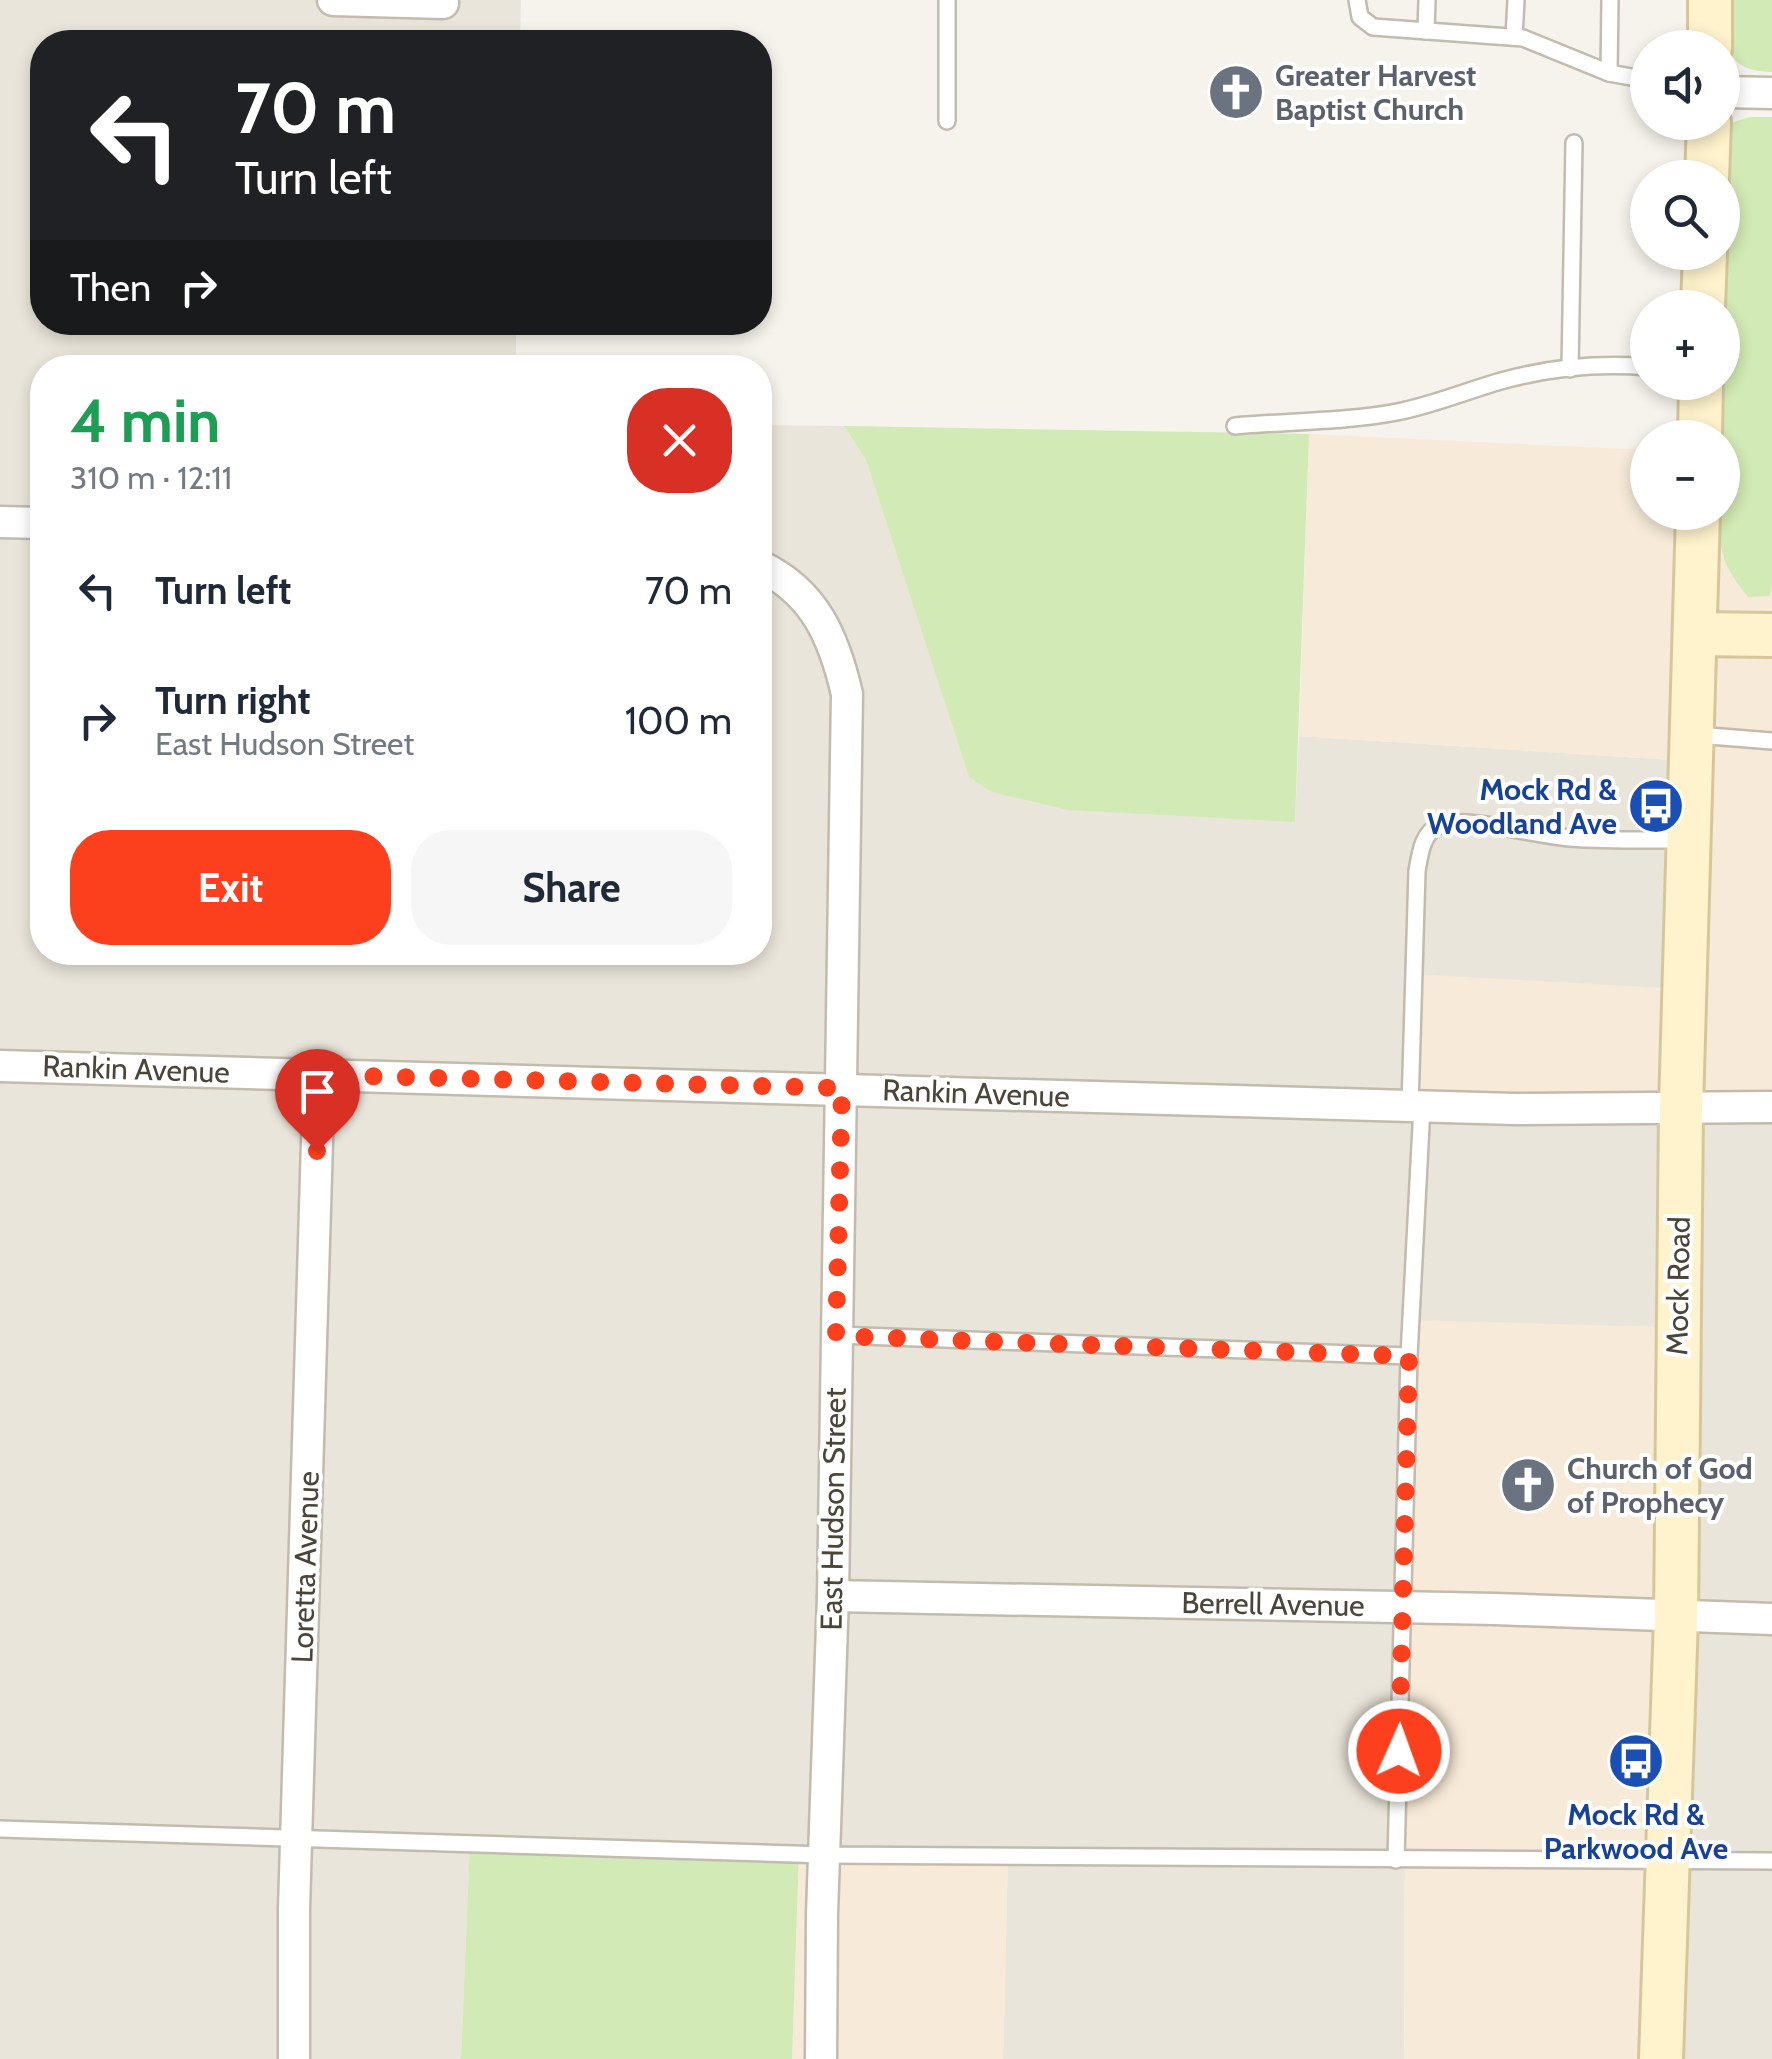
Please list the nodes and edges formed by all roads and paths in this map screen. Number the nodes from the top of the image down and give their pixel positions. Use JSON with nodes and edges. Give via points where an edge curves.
{"nodes":[{"id":1,"x":333,"y":0,"type":"edge"},
{"id":2,"x":947,"y":0,"type":"edge"},
{"id":3,"x":1356,"y":0,"type":"edge"},
{"id":4,"x":1427,"y":0,"type":"edge"},
{"id":5,"x":1516,"y":0,"type":"edge"},
{"id":6,"x":1610,"y":0,"type":"edge"},
{"id":7,"x":1710,"y":0,"type":"edge"},
{"id":8,"x":443,"y":3,"type":"dead end"},
{"id":9,"x":1710,"y":30,"type":"edge"},
{"id":10,"x":1426,"y":31,"type":"junction"},
{"id":11,"x":1514,"y":37,"type":"junction"},
{"id":12,"x":1609,"y":73,"type":"junction"},
{"id":13,"x":1630,"y":77,"type":"edge"},
{"id":14,"x":1740,"y":93,"type":"edge"},
{"id":15,"x":1772,"y":94,"type":"edge"},
{"id":16,"x":947,"y":120,"type":"dead end"},
{"id":17,"x":1574,"y":143,"type":"dead end"},
{"id":18,"x":1630,"y":367,"type":"edge"},
{"id":19,"x":1570,"y":369,"type":"junction"},
{"id":20,"x":1235,"y":426,"type":"dead end"},
{"id":21,"x":0,"y":522,"type":"edge"},
{"id":22,"x":30,"y":523,"type":"edge"},
{"id":23,"x":1698,"y":530,"type":"edge"},
{"id":24,"x":772,"y":575,"type":"edge"},
{"id":25,"x":1696,"y":634,"type":"junction"},
{"id":26,"x":1772,"y":635,"type":"edge"},
{"id":27,"x":1693,"y":735,"type":"junction"},
{"id":28,"x":1772,"y":741,"type":"edge"},
{"id":29,"x":1689,"y":840,"type":"junction"},
{"id":30,"x":0,"y":1066,"type":"edge"},
{"id":31,"x":320,"y":1075,"type":"junction"},
{"id":32,"x":842,"y":1088,"type":"junction"},
{"id":33,"x":1416,"y":1106,"type":"junction"},
{"id":34,"x":1772,"y":1107,"type":"edge"},
{"id":35,"x":1680,"y":1108,"type":"junction"},
{"id":36,"x":836,"y":1336,"type":"junction"},
{"id":37,"x":1409,"y":1356,"type":"junction"},
{"id":38,"x":834,"y":1596,"type":"junction"},
{"id":39,"x":1404,"y":1607,"type":"junction"},
{"id":40,"x":1676,"y":1618,"type":"junction"},
{"id":41,"x":1772,"y":1620,"type":"edge"},
{"id":42,"x":0,"y":1829,"type":"edge"},
{"id":43,"x":296,"y":1836,"type":"junction"},
{"id":44,"x":824,"y":1856,"type":"junction"},
{"id":45,"x":1396,"y":1860,"type":"junction"},
{"id":46,"x":1668,"y":1862,"type":"junction"},
{"id":47,"x":1772,"y":1862,"type":"edge"},
{"id":48,"x":294,"y":2059,"type":"edge"},
{"id":49,"x":821,"y":2059,"type":"edge"},
{"id":50,"x":1661,"y":2059,"type":"edge"}],
"edges":[{"from":1,"to":8,"type":"street"},
{"from":2,"to":16,"type":"lane"},
{"from":3,"to":10,"type":"lane","via":[[1360,16],[1373,26]]},
{"from":4,"to":10,"type":"lane"},
{"from":5,"to":11,"type":"lane"},
{"from":6,"to":12,"type":"lane"},
{"from":7,"to":9,"type":"main road"},
{"from":10,"to":11,"type":"lane"},
{"from":11,"to":12,"type":"lane"},
{"from":12,"to":13,"type":"lane"},
{"from":14,"to":15,"type":"street"},
{"from":17,"to":19,"type":"lane"},
{"from":18,"to":19,"type":"lane"},
{"from":19,"to":20,"type":"lane","via":[[1504,380],[1392,413]]},
{"from":21,"to":22,"type":"street"},
{"from":23,"to":25,"type":"main road","name":"Mock Road"},
{"from":24,"to":32,"type":"street","name":"East Hudson Street","via":[[812,605],[848,694]]},
{"from":25,"to":26,"type":"main road"},
{"from":25,"to":27,"type":"main road","name":"Mock Road"},
{"from":27,"to":28,"type":"lane"},
{"from":27,"to":29,"type":"main road","name":"Mock Road"},
{"from":29,"to":33,"type":"lane","via":[[1566,838],[1463,823],[1430,832],[1417,871]]},
{"from":29,"to":35,"type":"main road","name":"Mock Road"},
{"from":30,"to":31,"type":"street","name":"Rankin Avenue"},
{"from":31,"to":32,"type":"street","name":"Rankin Avenue"},
{"from":31,"to":43,"type":"street","name":"Loretta Avenue"},
{"from":32,"to":33,"type":"street","name":"Rankin Avenue"},
{"from":32,"to":36,"type":"street","name":"East Hudson Street"},
{"from":33,"to":35,"type":"street","name":"Rankin Avenue"},
{"from":33,"to":37,"type":"lane"},
{"from":34,"to":35,"type":"street","name":"Rankin Avenue"},
{"from":35,"to":40,"type":"main road","name":"Mock Road"},
{"from":36,"to":37,"type":"lane"},
{"from":36,"to":38,"type":"street","name":"East Hudson Street"},
{"from":37,"to":39,"type":"lane"},
{"from":38,"to":39,"type":"street","name":"Berrell Avenue"},
{"from":38,"to":44,"type":"street","name":"East Hudson Street"},
{"from":39,"to":40,"type":"street","name":"Berrell Avenue"},
{"from":39,"to":45,"type":"lane"},
{"from":40,"to":41,"type":"street","name":"Berrell Avenue"},
{"from":40,"to":46,"type":"main road","name":"Mock Road"},
{"from":42,"to":43,"type":"lane"},
{"from":43,"to":44,"type":"lane"},
{"from":43,"to":48,"type":"street","name":"Loretta Avenue"},
{"from":44,"to":45,"type":"lane"},
{"from":44,"to":49,"type":"street","name":"East Hudson Street"},
{"from":45,"to":46,"type":"lane"},
{"from":46,"to":47,"type":"lane"},
{"from":46,"to":50,"type":"main road","name":"Mock Road"}]}
